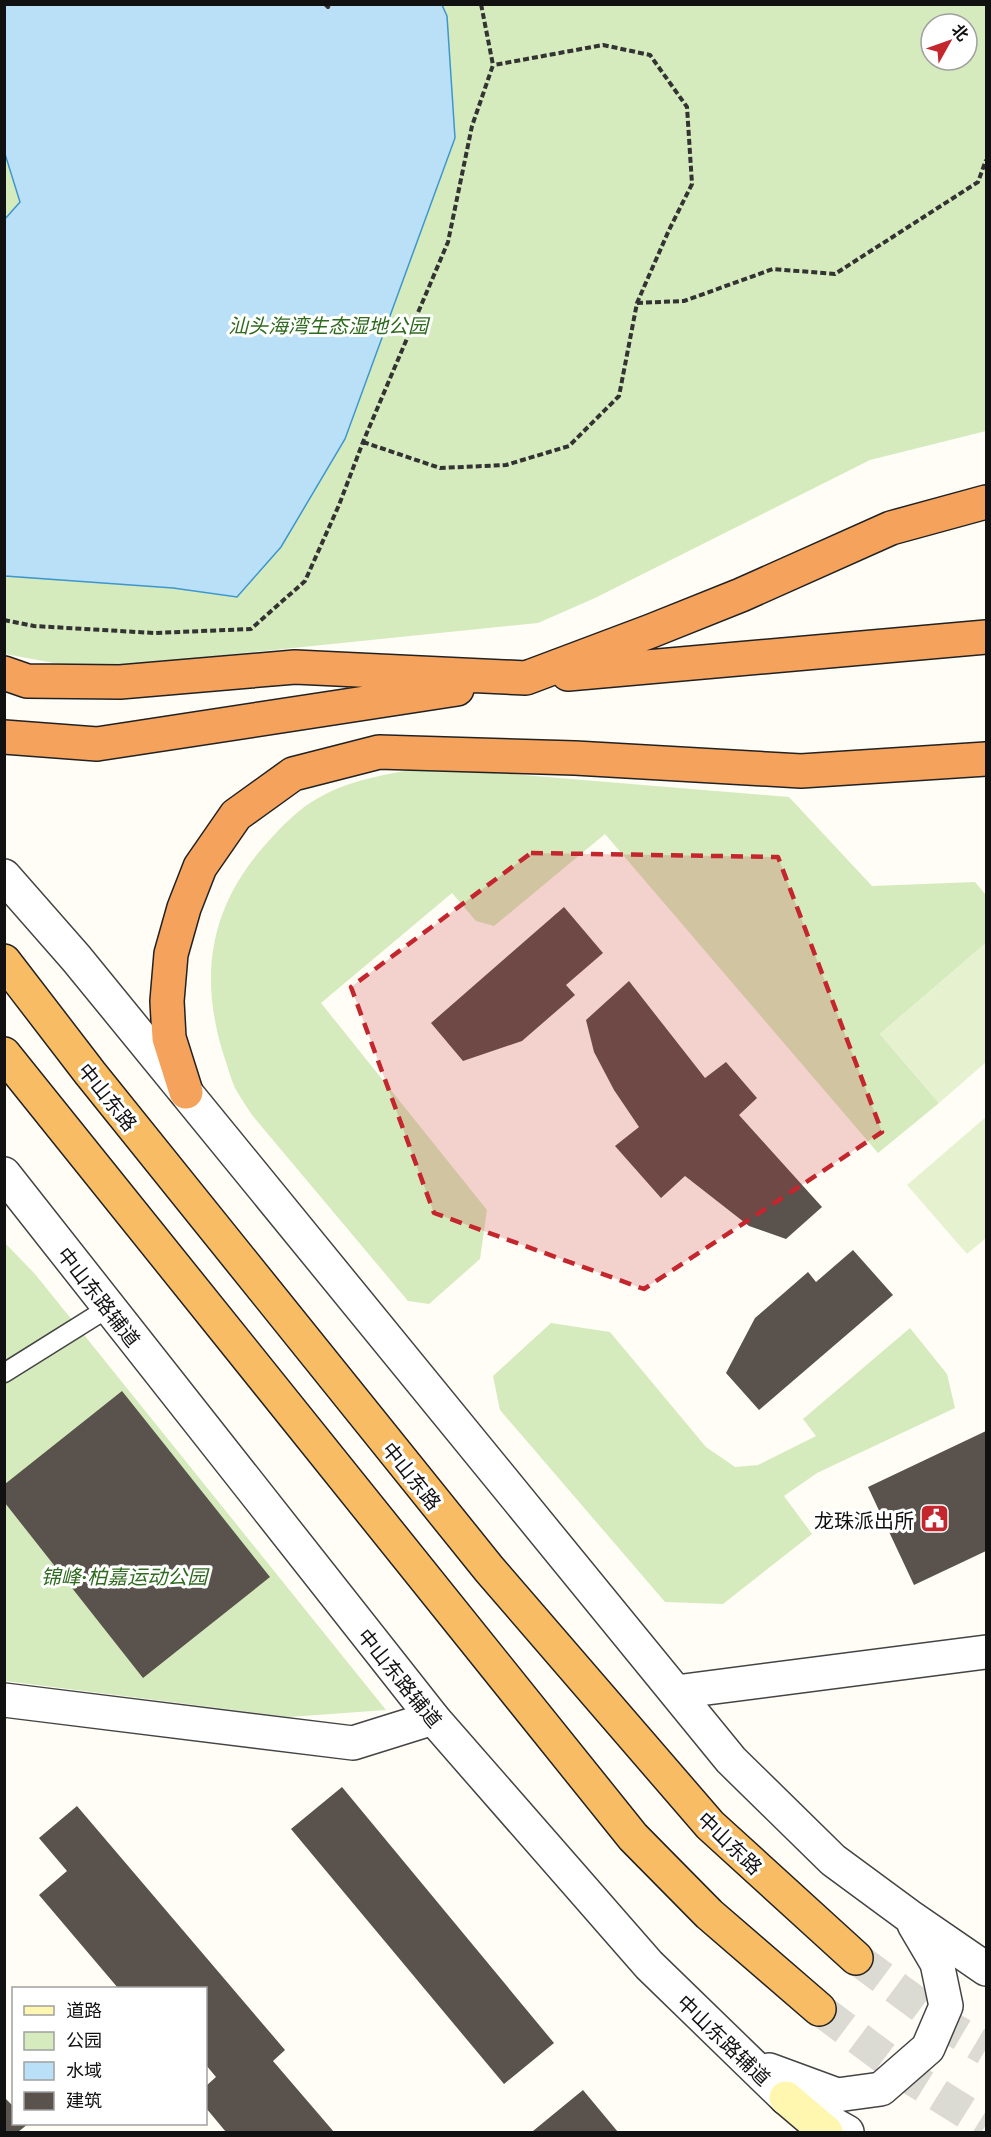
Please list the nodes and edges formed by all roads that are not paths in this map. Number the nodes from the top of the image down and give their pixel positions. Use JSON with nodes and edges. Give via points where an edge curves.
{"nodes":[{"id":1,"x":987,"y":502,"type":"edge"},
{"id":2,"x":987,"y":638,"type":"edge"},
{"id":3,"x":4,"y":674,"type":"edge"},
{"id":4,"x":526,"y":678,"type":"junction"},
{"id":5,"x":4,"y":736,"type":"edge"},
{"id":6,"x":987,"y":759,"type":"edge"},
{"id":7,"x":4,"y":876,"type":"edge"},
{"id":8,"x":4,"y":961,"type":"edge"},
{"id":9,"x":4,"y":1054,"type":"edge"},
{"id":10,"x":186,"y":1092,"type":"junction"},
{"id":11,"x":4,"y":1174,"type":"edge"},
{"id":12,"x":108,"y":1308,"type":"junction"},
{"id":13,"x":4,"y":1373,"type":"edge"},
{"id":14,"x":987,"y":1652,"type":"edge"},
{"id":15,"x":676,"y":1692,"type":"junction"},
{"id":16,"x":4,"y":1700,"type":"edge"},
{"id":17,"x":433,"y":1718,"type":"junction"},
{"id":18,"x":909,"y":1916,"type":"junction"},
{"id":19,"x":856,"y":1958,"type":"tunnel mouth"},
{"id":20,"x":987,"y":1969,"type":"edge"},
{"id":21,"x":819,"y":2009,"type":"tunnel mouth"},
{"id":22,"x":751,"y":2063,"type":"junction"},
{"id":23,"x":786,"y":2098,"type":"junction"},
{"id":24,"x":826,"y":2133,"type":"edge"},
{"id":25,"x":848,"y":2133,"type":"edge"}],
"edges":[{"from":1,"to":4,"type":"highway","via":[[891,528],[741,595]]},
{"from":2,"to":4,"type":"highway"},
{"from":3,"to":4,"type":"highway","via":[[27,681],[120,682],[295,666]]},
{"from":4,"to":5,"type":"highway","via":[[97,744]]},
{"from":6,"to":10,"type":"highway","via":[[801,771],[379,752],[293,774],[236,815],[200,867],[184,908],[171,954],[167,1000],[169,1038]]},
{"from":7,"to":10,"type":"street"},
{"from":8,"to":19,"type":"highway","name":"中山东路","via":[[497,1578],[710,1826]]},
{"from":9,"to":21,"type":"highway","via":[[633,1837],[709,1914]]},
{"from":10,"to":15,"type":"street"},
{"from":11,"to":12,"type":"street","name":"中山东路辅道"},
{"from":12,"to":13,"type":"lane"},
{"from":12,"to":17,"type":"street","name":"中山东路辅道"},
{"from":14,"to":15,"type":"street"},
{"from":15,"to":18,"type":"street","via":[[731,1760],[833,1860]]},
{"from":16,"to":17,"type":"street","via":[[353,1743]]},
{"from":17,"to":22,"type":"street","name":"中山东路辅道","via":[[649,1965]]},
{"from":18,"to":20,"type":"street"},
{"from":18,"to":22,"type":"street","via":[[937,1963],[946,2006],[928,2048],[881,2089],[837,2095]]},
{"from":22,"to":23,"type":"street","name":"中山东路辅道"},
{"from":23,"to":24,"type":"main road"},
{"from":23,"to":25,"type":"street","name":"中山东路辅道"}]}
